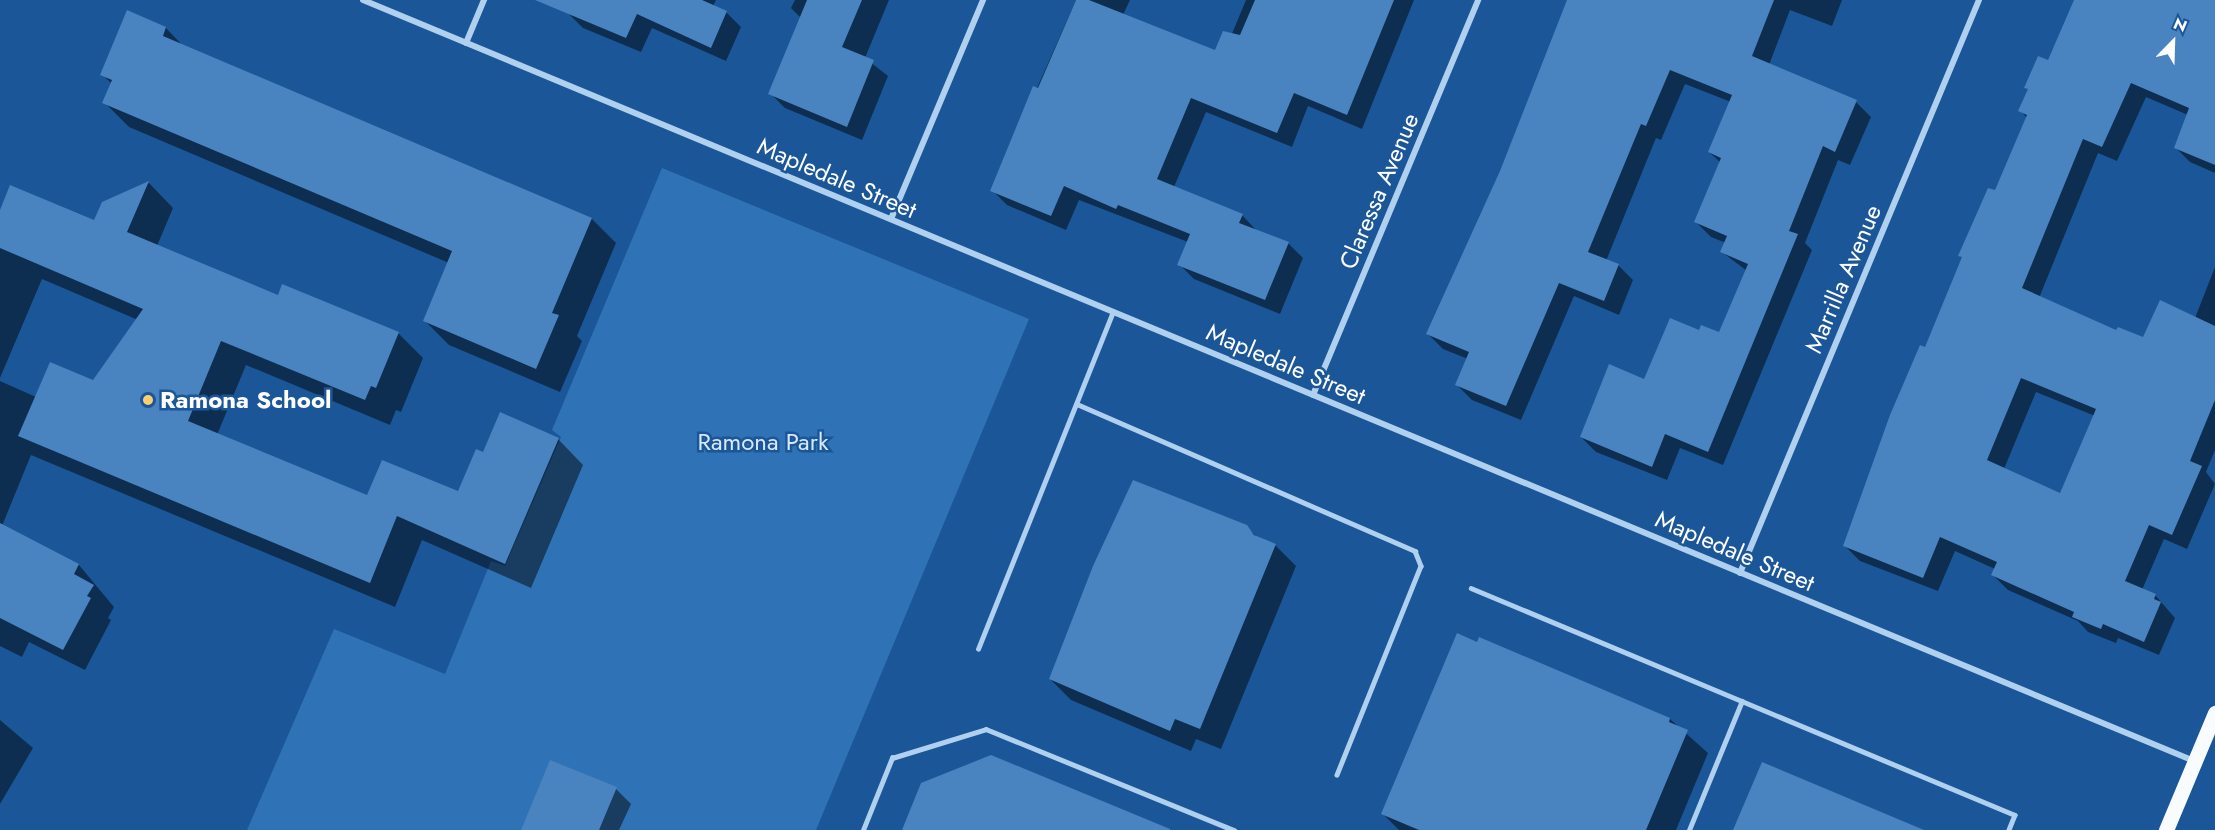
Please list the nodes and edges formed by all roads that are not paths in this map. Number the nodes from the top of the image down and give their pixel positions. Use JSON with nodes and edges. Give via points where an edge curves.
{"nodes":[{"id":1,"x":363,"y":0,"type":"edge"},
{"id":2,"x":484,"y":0,"type":"edge"},
{"id":3,"x":983,"y":0,"type":"edge"},
{"id":4,"x":1478,"y":0,"type":"edge"},
{"id":5,"x":1979,"y":0,"type":"edge"},
{"id":6,"x":466,"y":43,"type":"junction"},
{"id":7,"x":891,"y":219,"type":"junction"},
{"id":8,"x":1113,"y":312,"type":"junction"},
{"id":9,"x":1314,"y":395,"type":"junction"},
{"id":10,"x":1077,"y":404,"type":"junction"},
{"id":11,"x":1740,"y":573,"type":"junction"},
{"id":12,"x":1471,"y":588,"type":"dead end"},
{"id":13,"x":978,"y":649,"type":"dead end"},
{"id":14,"x":1742,"y":701,"type":"junction"},
{"id":15,"x":2215,"y":713,"type":"edge"},
{"id":16,"x":2195,"y":762,"type":"junction"},
{"id":17,"x":1337,"y":775,"type":"dead end"},
{"id":18,"x":863,"y":830,"type":"edge"},
{"id":19,"x":1234,"y":830,"type":"edge"},
{"id":20,"x":1689,"y":830,"type":"edge"},
{"id":21,"x":2009,"y":830,"type":"edge"},
{"id":22,"x":2166,"y":830,"type":"edge"}],
"edges":[{"from":1,"to":6,"type":"street","name":"Mapledale Street"},
{"from":2,"to":6,"type":"street"},
{"from":3,"to":7,"type":"street"},
{"from":4,"to":9,"type":"street","name":"Claressa Avenue"},
{"from":5,"to":11,"type":"street","name":"Marrilla Avenue"},
{"from":6,"to":7,"type":"street","name":"Mapledale Street"},
{"from":7,"to":8,"type":"street","name":"Mapledale Street"},
{"from":8,"to":9,"type":"street","name":"Mapledale Street"},
{"from":8,"to":10,"type":"lane"},
{"from":9,"to":11,"type":"street","name":"Mapledale Street"},
{"from":10,"to":13,"type":"lane"},
{"from":10,"to":17,"type":"lane","via":[[1415,551],[1421,566]]},
{"from":11,"to":16,"type":"street","name":"Mapledale Street"},
{"from":12,"to":14,"type":"lane"},
{"from":14,"to":20,"type":"lane"},
{"from":14,"to":21,"type":"lane","via":[[2015,815]]},
{"from":15,"to":16,"type":"main road"},
{"from":16,"to":22,"type":"main road"},
{"from":18,"to":19,"type":"lane","via":[[892,758],[986,729]]}]}
